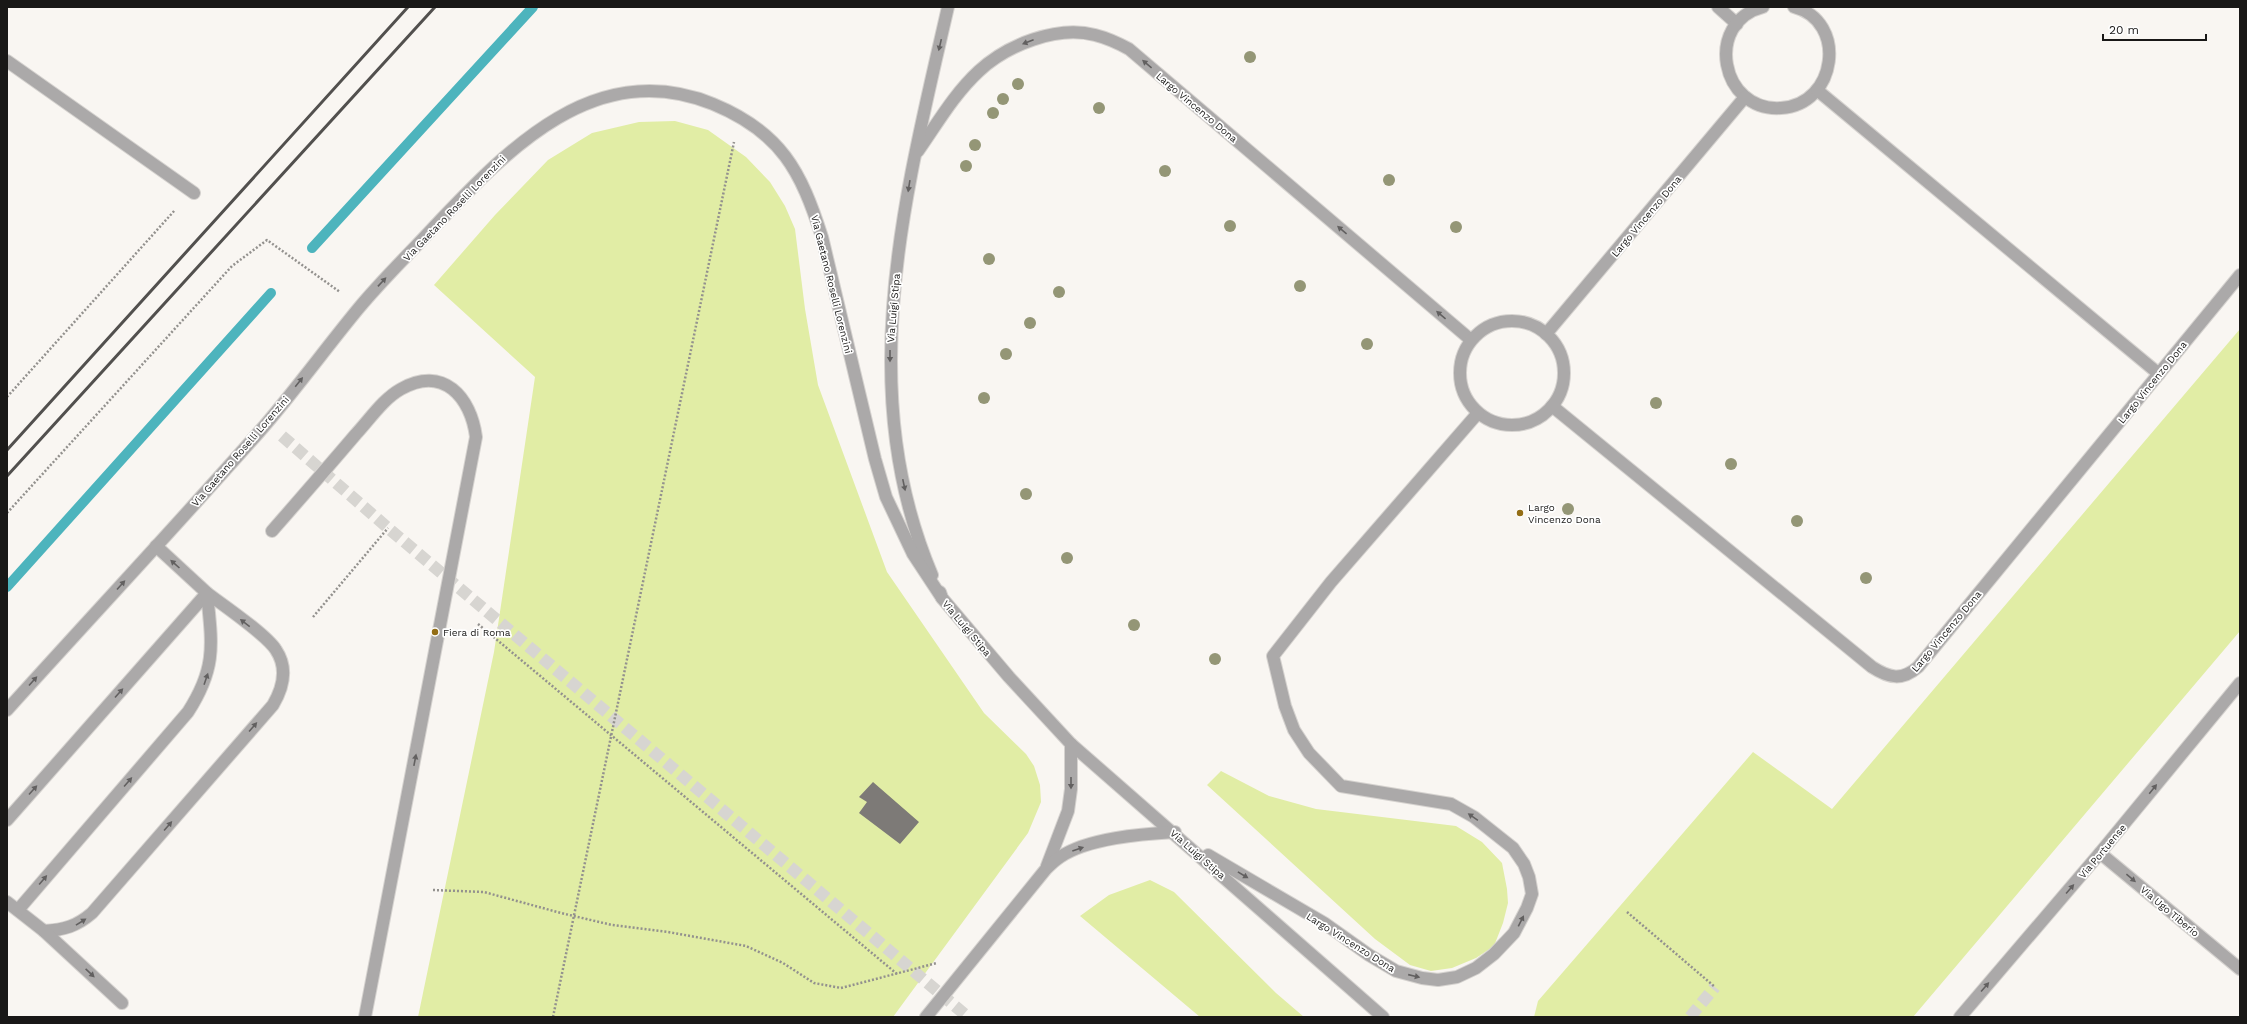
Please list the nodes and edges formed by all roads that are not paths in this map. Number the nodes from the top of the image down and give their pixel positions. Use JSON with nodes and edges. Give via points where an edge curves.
{"nodes":[{"id":1,"x":948,"y":7,"type":"edge"},
{"id":2,"x":1718,"y":7,"type":"edge"},
{"id":3,"x":1763,"y":7,"type":"edge"},
{"id":4,"x":1794,"y":7,"type":"edge"},
{"id":5,"x":1812,"y":11,"type":"edge"},
{"id":6,"x":1737,"y":24,"type":"junction"},
{"id":7,"x":7,"y":62,"type":"edge"},
{"id":8,"x":1817,"y":90,"type":"junction"},
{"id":9,"x":1745,"y":98,"type":"junction"},
{"id":10,"x":914,"y":157,"type":"junction"},
{"id":11,"x":194,"y":193,"type":"dead end"},
{"id":12,"x":2240,"y":275,"type":"edge"},
{"id":13,"x":1546,"y":334,"type":"junction"},
{"id":14,"x":1471,"y":340,"type":"junction"},
{"id":15,"x":2159,"y":374,"type":"junction"},
{"id":16,"x":1552,"y":406,"type":"junction"},
{"id":17,"x":1478,"y":413,"type":"junction"},
{"id":18,"x":272,"y":531,"type":"dead end"},
{"id":19,"x":156,"y":546,"type":"junction"},
{"id":20,"x":207,"y":593,"type":"junction"},
{"id":21,"x":942,"y":598,"type":"junction"},
{"id":22,"x":2240,"y":683,"type":"edge"},
{"id":23,"x":7,"y":710,"type":"edge"},
{"id":24,"x":1071,"y":744,"type":"junction"},
{"id":25,"x":7,"y":820,"type":"edge"},
{"id":26,"x":1175,"y":832,"type":"junction"},
{"id":27,"x":1185,"y":841,"type":"junction"},
{"id":28,"x":2100,"y":854,"type":"junction"},
{"id":29,"x":1046,"y":869,"type":"junction"},
{"id":30,"x":7,"y":902,"type":"edge"},
{"id":31,"x":18,"y":910,"type":"junction"},
{"id":32,"x":44,"y":931,"type":"junction"},
{"id":33,"x":2240,"y":969,"type":"edge"},
{"id":34,"x":122,"y":1003,"type":"dead end"},
{"id":35,"x":365,"y":1017,"type":"edge"},
{"id":36,"x":926,"y":1017,"type":"edge"},
{"id":37,"x":1383,"y":1017,"type":"edge"},
{"id":38,"x":1960,"y":1017,"type":"edge"}],
"edges":[{"from":1,"to":10,"type":"street","name":"Via Luigi Stipa","one_way":true},
{"from":2,"to":6,"type":"street"},
{"from":3,"to":6,"type":"street","via":[[1747,15]]},
{"from":4,"to":5,"type":"street"},
{"from":5,"to":8,"type":"street","via":[[1826,36],[1829,50],[1829,65],[1825,79]]},
{"from":6,"to":9,"type":"street","via":[[1729,38],[1725,54],[1727,71]]},
{"from":7,"to":11,"type":"street"},
{"from":8,"to":9,"type":"street","via":[[1801,102],[1782,108],[1770,108]]},
{"from":8,"to":15,"type":"street"},
{"from":9,"to":13,"type":"street","name":"Largo Vincenzo Dona"},
{"from":14,"to":10,"type":"street","name":"Largo Vincenzo Dona","one_way":true,"via":[[1129,49],[1112,40],[1082,33],[1055,34],[1006,52],[979,70],[957,95]]},
{"from":10,"to":21,"type":"street","name":"Via Luigi Stipa","one_way":true,"via":[[895,279],[890,378],[896,442],[908,502]]},
{"from":12,"to":15,"type":"street","name":"Largo Vincenzo Dona"},
{"from":13,"to":14,"type":"street","via":[[1534,326],[1507,321],[1494,324]]},
{"from":13,"to":16,"type":"street","via":[[1558,350],[1564,369],[1559,396]]},
{"from":14,"to":17,"type":"street","via":[[1461,362],[1461,386],[1468,401]]},
{"from":15,"to":16,"type":"street","name":"Largo Vincenzo Dona","via":[[1918,667],[1904,677],[1897,678],[1872,668]]},
{"from":16,"to":17,"type":"street","via":[[1541,416],[1516,425],[1490,420]]},
{"from":27,"to":17,"type":"street","name":"Largo Vincenzo Dona","one_way":true,"via":[[1324,923],[1369,955],[1396,971],[1409,975],[1438,980],[1457,977],[1488,958],[1514,933],[1532,894],[1526,870],[1513,848],[1474,817],[1450,804],[1341,786],[1309,753],[1294,730],[1285,706],[1273,656],[1331,582]]},
{"from":35,"to":18,"type":"street","one_way":true,"via":[[476,437],[474,419],[469,406],[450,386],[426,380],[401,389],[390,397]]},
{"from":20,"to":19,"type":"street","one_way":true},
{"from":19,"to":21,"type":"street","name":"Via Gaetano Roselli Lorenzini","one_way":true,"via":[[262,429],[360,306],[483,175],[506,154],[554,118],[596,100],[640,91],[662,90],[723,108],[766,136],[792,164],[803,185],[822,237],[886,497],[913,554]]},
{"from":23,"to":19,"type":"street","name":"Via Gaetano Roselli Lorenzini","one_way":true},
{"from":25,"to":20,"type":"street","one_way":true},
{"from":31,"to":20,"type":"street","one_way":true,"via":[[188,712],[199,695],[207,678],[211,660],[212,641]]},
{"from":32,"to":20,"type":"street","one_way":true,"via":[[70,928],[82,923],[92,913],[273,704],[281,691],[284,676],[276,650]]},
{"from":21,"to":24,"type":"street","name":"Via Luigi Stipa","via":[[1009,677]]},
{"from":28,"to":22,"type":"street","name":"Via Portuense","one_way":true},
{"from":24,"to":26,"type":"street","name":"Via Luigi Stipa"},
{"from":24,"to":29,"type":"street","one_way":true,"via":[[1071,790],[1068,811]]},
{"from":26,"to":27,"type":"street","name":"Via Luigi Stipa"},
{"from":29,"to":26,"type":"street","one_way":true,"via":[[1060,857],[1091,845],[1132,836]]},
{"from":27,"to":37,"type":"street","name":"Via Luigi Stipa"},
{"from":28,"to":33,"type":"street","name":"Via Ugo Tiberio","one_way":true},
{"from":38,"to":28,"type":"street","name":"Via Portuense","one_way":true},
{"from":29,"to":36,"type":"street"},
{"from":30,"to":31,"type":"street"},
{"from":31,"to":32,"type":"street"},
{"from":32,"to":34,"type":"street","one_way":true}]}
